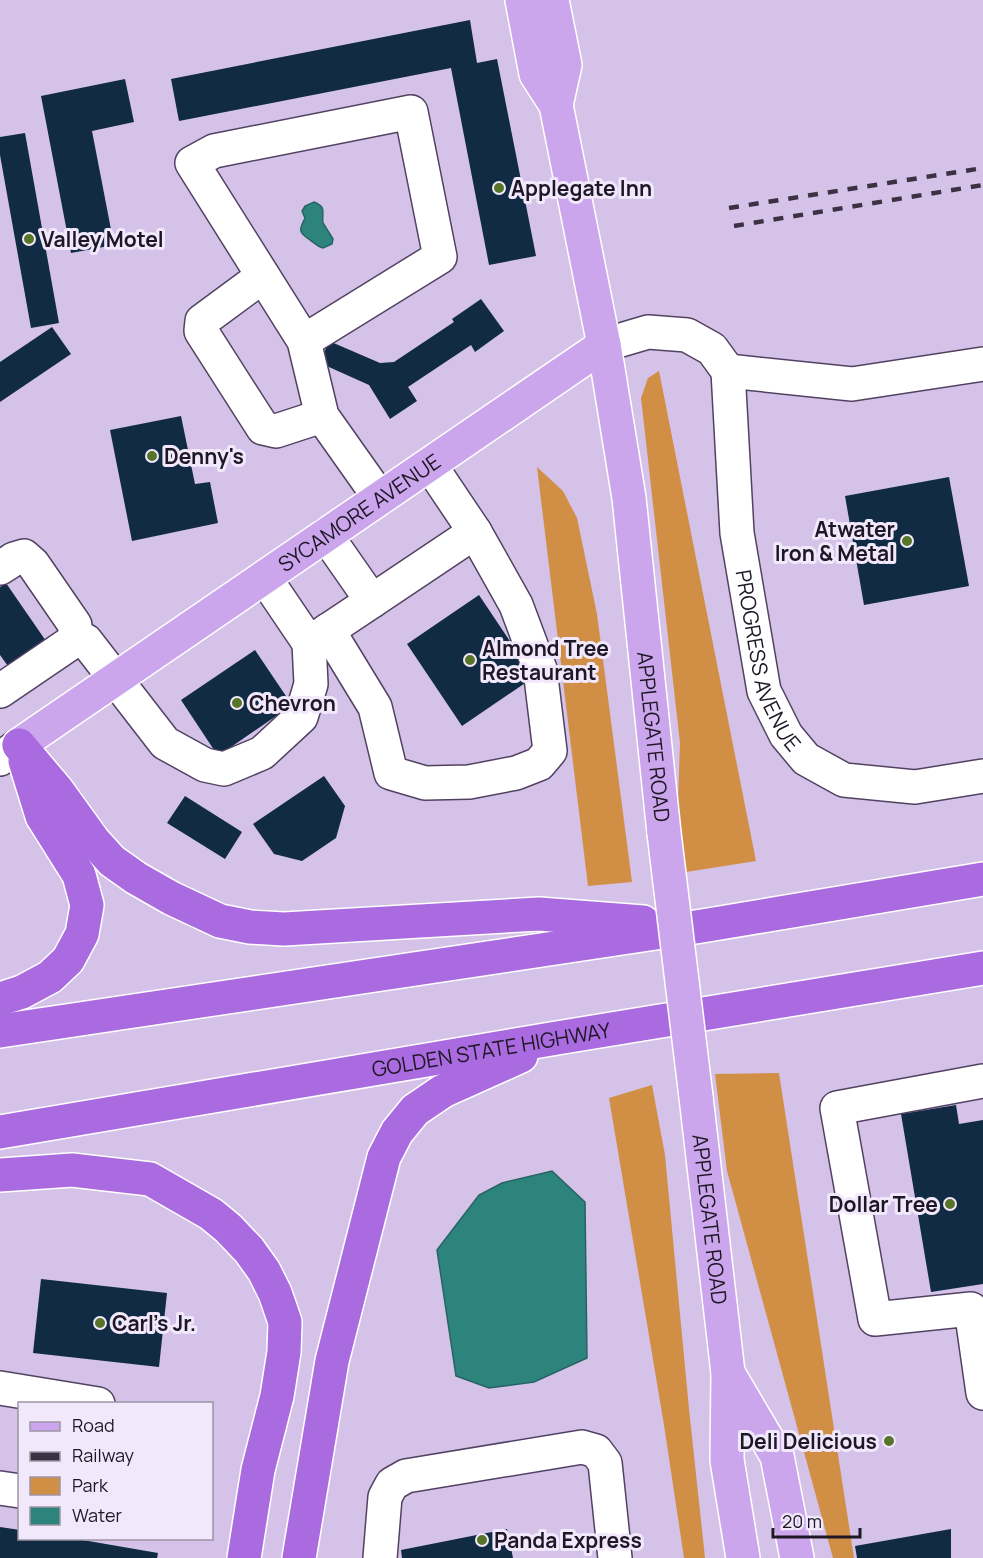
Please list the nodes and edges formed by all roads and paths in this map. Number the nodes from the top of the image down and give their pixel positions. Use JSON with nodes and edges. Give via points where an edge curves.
{"nodes":[{"id":1,"x":522,"y":0,"type":"edge"},
{"id":2,"x":552,"y":0,"type":"edge"},
{"id":3,"x":556,"y":105,"type":"junction"},
{"id":4,"x":263,"y":276,"type":"junction"},
{"id":5,"x":304,"y":341,"type":"junction"},
{"id":6,"x":604,"y":345,"type":"junction"},
{"id":7,"x":983,"y":364,"type":"edge"},
{"id":8,"x":728,"y":371,"type":"junction"},
{"id":9,"x":322,"y":416,"type":"junction"},
{"id":10,"x":430,"y":465,"type":"junction"},
{"id":11,"x":380,"y":498,"type":"junction"},
{"id":12,"x":475,"y":532,"type":"junction"},
{"id":13,"x":326,"y":535,"type":"junction"},
{"id":14,"x":0,"y":568,"type":"edge"},
{"id":15,"x":265,"y":578,"type":"junction"},
{"id":16,"x":372,"y":601,"type":"junction"},
{"id":17,"x":319,"y":637,"type":"junction"},
{"id":18,"x":75,"y":640,"type":"junction"},
{"id":19,"x":116,"y":679,"type":"junction"},
{"id":20,"x":0,"y":691,"type":"edge"},
{"id":21,"x":10,"y":752,"type":"edge"},
{"id":22,"x":983,"y":776,"type":"edge"},
{"id":23,"x":983,"y":879,"type":"edge"},
{"id":24,"x":702,"y":926,"type":"junction"},
{"id":25,"x":983,"y":968,"type":"edge"},
{"id":26,"x":0,"y":999,"type":"edge"},
{"id":27,"x":0,"y":1031,"type":"edge"},
{"id":28,"x":563,"y":1037,"type":"junction"},
{"id":29,"x":983,"y":1081,"type":"edge"},
{"id":30,"x":0,"y":1132,"type":"edge"},
{"id":31,"x":0,"y":1175,"type":"edge"},
{"id":32,"x":977,"y":1308,"type":"edge"},
{"id":33,"x":728,"y":1372,"type":"junction"},
{"id":34,"x":0,"y":1388,"type":"edge"},
{"id":35,"x":983,"y":1394,"type":"edge"},
{"id":36,"x":86,"y":1402,"type":"edge"},
{"id":37,"x":0,"y":1488,"type":"edge"},
{"id":38,"x":18,"y":1491,"type":"edge"},
{"id":39,"x":244,"y":1558,"type":"edge"},
{"id":40,"x":298,"y":1558,"type":"edge"},
{"id":41,"x":380,"y":1558,"type":"edge"},
{"id":42,"x":615,"y":1558,"type":"edge"},
{"id":43,"x":743,"y":1558,"type":"edge"},
{"id":44,"x":797,"y":1558,"type":"edge"}],
"edges":[{"from":1,"to":3,"type":"main road","name":"APPLEGATE ROAD","via":[[536,74]]},
{"from":2,"to":3,"type":"main road","name":"APPLEGATE ROAD","via":[[565,65]]},
{"from":3,"to":6,"type":"main road","name":"APPLEGATE ROAD"},
{"from":4,"to":5,"type":"street"},
{"from":4,"to":5,"type":"street","via":[[192,163],[214,151],[411,111],[440,257]]},
{"from":4,"to":9,"type":"street","via":[[202,321],[201,331],[263,428],[276,431]]},
{"from":5,"to":9,"type":"street"},
{"from":6,"to":8,"type":"street","name":"SYCAMORE AVENUE","via":[[648,332],[687,335],[712,349]]},
{"from":6,"to":10,"type":"main road","name":"SYCAMORE AVENUE"},
{"from":6,"to":33,"type":"main road","name":"APPLEGATE ROAD","bridge":true,"via":[[629,498]]},
{"from":7,"to":8,"type":"street","via":[[852,384]]},
{"from":8,"to":22,"type":"street","name":"PROGRESS AVENUE","via":[[737,533],[764,691],[786,735],[806,759],[844,780],[915,788]]},
{"from":9,"to":11,"type":"street"},
{"from":10,"to":11,"type":"main road","name":"SYCAMORE AVENUE"},
{"from":10,"to":12,"type":"street"},
{"from":11,"to":13,"type":"main road","name":"SYCAMORE AVENUE"},
{"from":12,"to":16,"type":"street"},
{"from":12,"to":17,"type":"street","via":[[516,605],[540,669],[550,750],[539,764],[469,782],[425,783],[392,773],[375,707]]},
{"from":13,"to":15,"type":"main road","name":"SYCAMORE AVENUE"},
{"from":13,"to":16,"type":"street"},
{"from":14,"to":18,"type":"street","via":[[24,556],[33,564],[75,625]]},
{"from":15,"to":17,"type":"street"},
{"from":15,"to":19,"type":"main road","name":"SYCAMORE AVENUE"},
{"from":16,"to":17,"type":"street"},
{"from":17,"to":19,"type":"street","via":[[301,717],[262,753],[224,769],[205,765],[165,743]]},
{"from":18,"to":19,"type":"street","via":[[86,641]]},
{"from":18,"to":20,"type":"street"},
{"from":19,"to":21,"type":"main road","name":"SYCAMORE AVENUE"},
{"from":21,"to":24,"type":"highway","via":[[57,790],[112,861],[171,898],[220,921],[284,929],[539,914]]},
{"from":21,"to":26,"type":"highway","via":[[42,816],[79,875],[87,905],[82,934],[68,960],[50,977]]},
{"from":23,"to":24,"type":"highway"},
{"from":24,"to":27,"type":"highway"},
{"from":25,"to":28,"type":"highway","name":"GOLDEN STATE HIGHWAY"},
{"from":28,"to":30,"type":"highway","name":"GOLDEN STATE HIGHWAY"},
{"from":28,"to":40,"type":"highway","via":[[443,1091],[415,1110],[384,1157],[332,1361]]},
{"from":29,"to":32,"type":"street","via":[[837,1108],[875,1319]]},
{"from":31,"to":39,"type":"highway","via":[[72,1170],[150,1179],[211,1214],[249,1250],[264,1271],[285,1322],[284,1352],[258,1470]]},
{"from":32,"to":35,"type":"street"},
{"from":33,"to":43,"type":"main road","name":"APPLEGATE ROAD","via":[[727,1460]]},
{"from":33,"to":44,"type":"main road","name":"APPLEGATE ROAD","via":[[777,1456]]},
{"from":34,"to":36,"type":"street"},
{"from":37,"to":38,"type":"street"},
{"from":41,"to":42,"type":"street","via":[[385,1497],[392,1485],[406,1476],[582,1447],[596,1451],[604,1464]]}]}
